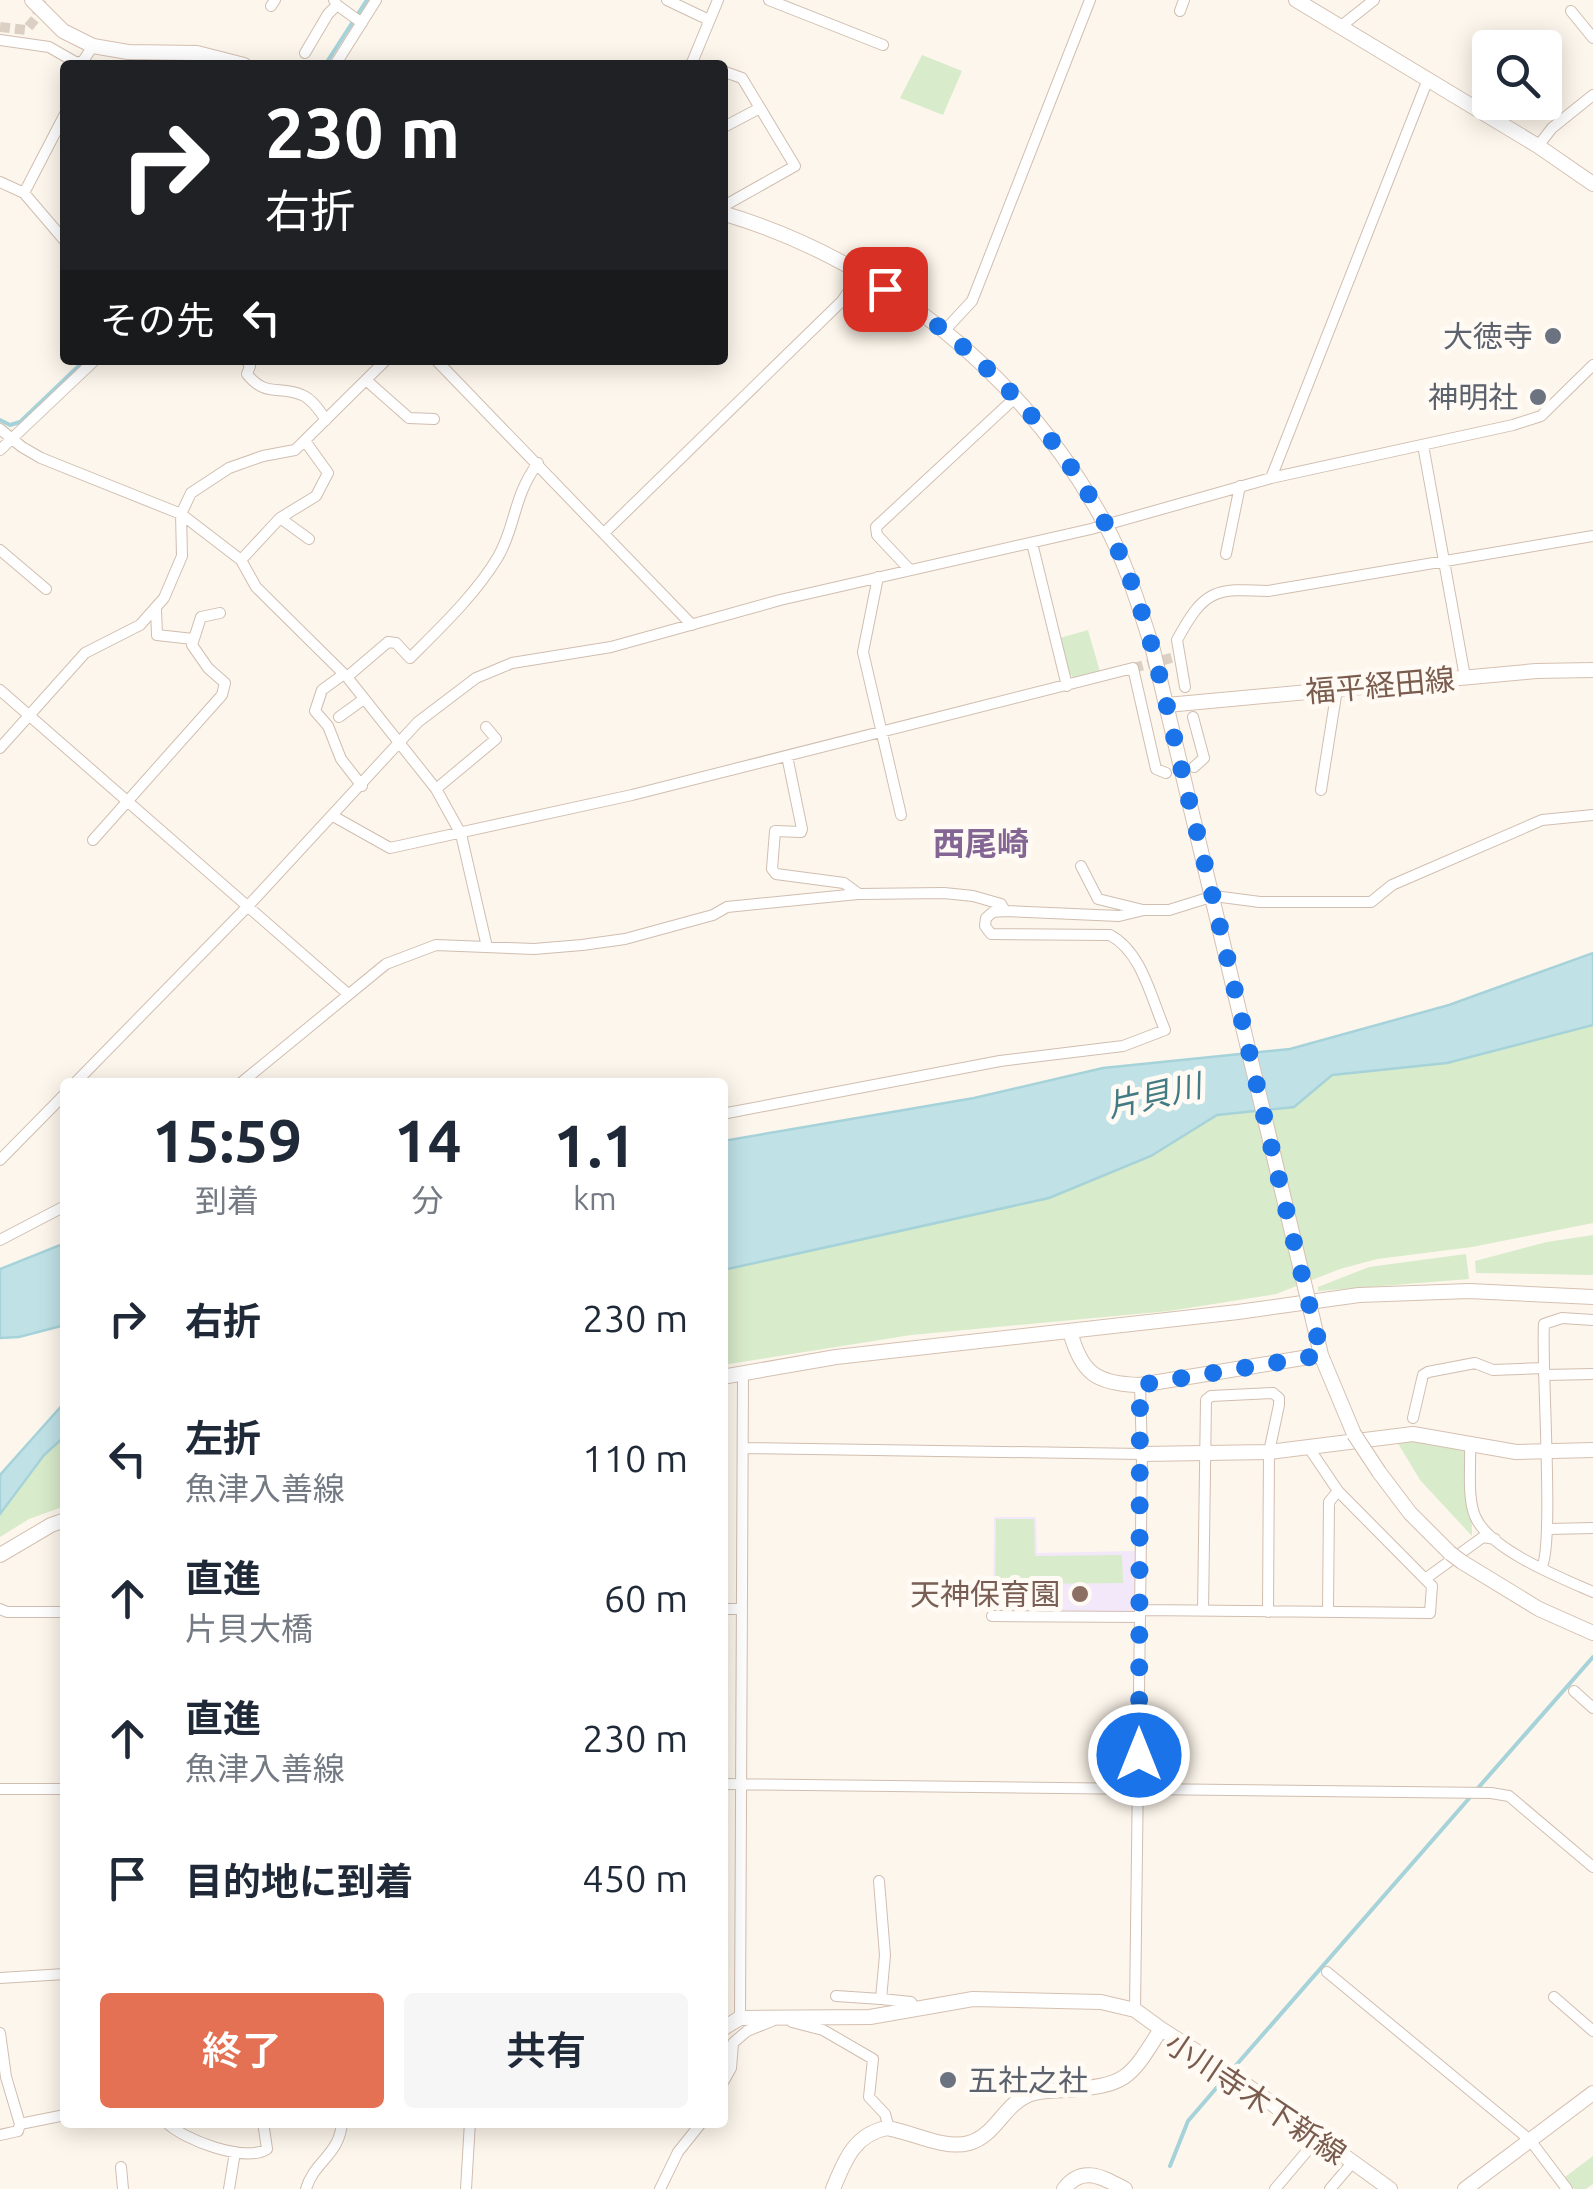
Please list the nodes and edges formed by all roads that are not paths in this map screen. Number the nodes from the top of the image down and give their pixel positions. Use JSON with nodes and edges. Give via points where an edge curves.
{"nodes":[{"id":1,"x":376,"y":0,"type":"edge"},
{"id":2,"x":666,"y":0,"type":"edge"},
{"id":3,"x":718,"y":0,"type":"edge"},
{"id":4,"x":769,"y":0,"type":"edge"},
{"id":5,"x":1090,"y":0,"type":"edge"},
{"id":6,"x":1296,"y":0,"type":"edge"},
{"id":7,"x":1374,"y":0,"type":"edge"},
{"id":8,"x":336,"y":3,"type":"edge"},
{"id":9,"x":37,"y":5,"type":"edge"},
{"id":10,"x":1571,"y":11,"type":"dead end"},
{"id":11,"x":709,"y":20,"type":"junction"},
{"id":12,"x":362,"y":23,"type":"junction"},
{"id":13,"x":1340,"y":27,"type":"junction"},
{"id":14,"x":1593,"y":38,"type":"edge"},
{"id":15,"x":0,"y":40,"type":"edge"},
{"id":16,"x":883,"y":45,"type":"dead end"},
{"id":17,"x":93,"y":46,"type":"junction"},
{"id":18,"x":305,"y":54,"type":"dead end"},
{"id":19,"x":71,"y":60,"type":"edge"},
{"id":20,"x":84,"y":60,"type":"edge"},
{"id":21,"x":223,"y":60,"type":"edge"},
{"id":22,"x":338,"y":60,"type":"edge"},
{"id":23,"x":697,"y":60,"type":"edge"},
{"id":24,"x":728,"y":73,"type":"edge"},
{"id":25,"x":1428,"y":80,"type":"junction"},
{"id":26,"x":1593,"y":95,"type":"edge"},
{"id":27,"x":760,"y":108,"type":"junction"},
{"id":28,"x":60,"y":124,"type":"edge"},
{"id":29,"x":728,"y":125,"type":"edge"},
{"id":30,"x":1538,"y":146,"type":"junction"},
{"id":31,"x":0,"y":182,"type":"edge"},
{"id":32,"x":1593,"y":184,"type":"edge"},
{"id":33,"x":24,"y":193,"type":"junction"},
{"id":34,"x":728,"y":206,"type":"edge"},
{"id":35,"x":728,"y":213,"type":"edge"},
{"id":36,"x":60,"y":235,"type":"edge"},
{"id":37,"x":860,"y":274,"type":"junction"},
{"id":38,"x":945,"y":330,"type":"junction"},
{"id":39,"x":91,"y":365,"type":"edge"},
{"id":40,"x":249,"y":365,"type":"edge"},
{"id":41,"x":381,"y":365,"type":"edge"},
{"id":42,"x":441,"y":365,"type":"edge"},
{"id":43,"x":1593,"y":365,"type":"edge"},
{"id":44,"x":366,"y":380,"type":"junction"},
{"id":45,"x":1016,"y":398,"type":"junction"},
{"id":46,"x":434,"y":419,"type":"dead end"},
{"id":47,"x":326,"y":420,"type":"junction"},
{"id":48,"x":0,"y":429,"type":"edge"},
{"id":49,"x":12,"y":439,"type":"junction"},
{"id":50,"x":305,"y":441,"type":"junction"},
{"id":51,"x":1423,"y":445,"type":"junction"},
{"id":52,"x":0,"y":450,"type":"edge"},
{"id":53,"x":538,"y":463,"type":"junction"},
{"id":54,"x":1270,"y":478,"type":"junction"},
{"id":55,"x":1240,"y":486,"type":"junction"},
{"id":56,"x":180,"y":514,"type":"junction"},
{"id":57,"x":280,"y":518,"type":"junction"},
{"id":58,"x":1105,"y":523,"type":"junction"},
{"id":59,"x":604,"y":533,"type":"junction"},
{"id":60,"x":1593,"y":536,"type":"edge"},
{"id":61,"x":309,"y":539,"type":"dead end"},
{"id":62,"x":1032,"y":542,"type":"junction"},
{"id":63,"x":0,"y":550,"type":"edge"},
{"id":64,"x":1226,"y":554,"type":"dead end"},
{"id":65,"x":241,"y":560,"type":"junction"},
{"id":66,"x":1444,"y":562,"type":"junction"},
{"id":67,"x":910,"y":570,"type":"junction"},
{"id":68,"x":878,"y":577,"type":"junction"},
{"id":69,"x":46,"y":589,"type":"dead end"},
{"id":70,"x":156,"y":608,"type":"junction"},
{"id":71,"x":220,"y":613,"type":"dead end"},
{"id":72,"x":692,"y":625,"type":"junction"},
{"id":73,"x":193,"y":638,"type":"junction"},
{"id":74,"x":1593,"y":670,"type":"edge"},
{"id":75,"x":345,"y":676,"type":"junction"},
{"id":76,"x":1465,"y":677,"type":"junction"},
{"id":77,"x":1068,"y":686,"type":"junction"},
{"id":78,"x":1185,"y":687,"type":"dead end"},
{"id":79,"x":0,"y":690,"type":"edge"},
{"id":80,"x":1337,"y":690,"type":"junction"},
{"id":81,"x":364,"y":699,"type":"junction"},
{"id":82,"x":1167,"y":705,"type":"junction"},
{"id":83,"x":28,"y":715,"type":"junction"},
{"id":84,"x":1192,"y":716,"type":"dead end"},
{"id":85,"x":340,"y":717,"type":"dead end"},
{"id":86,"x":486,"y":727,"type":"dead end"},
{"id":87,"x":881,"y":732,"type":"junction"},
{"id":88,"x":399,"y":743,"type":"junction"},
{"id":89,"x":0,"y":748,"type":"edge"},
{"id":90,"x":787,"y":756,"type":"junction"},
{"id":91,"x":1194,"y":767,"type":"dead end"},
{"id":92,"x":1166,"y":774,"type":"dead end"},
{"id":93,"x":362,"y":786,"type":"junction"},
{"id":94,"x":436,"y":789,"type":"junction"},
{"id":95,"x":1321,"y":790,"type":"dead end"},
{"id":96,"x":128,"y":798,"type":"junction"},
{"id":97,"x":901,"y":815,"type":"dead end"},
{"id":98,"x":1593,"y":815,"type":"edge"},
{"id":99,"x":333,"y":816,"type":"junction"},
{"id":100,"x":461,"y":834,"type":"junction"},
{"id":101,"x":93,"y":840,"type":"dead end"},
{"id":102,"x":1080,"y":866,"type":"dead end"},
{"id":103,"x":859,"y":894,"type":"junction"},
{"id":104,"x":1216,"y":902,"type":"junction"},
{"id":105,"x":249,"y":904,"type":"junction"},
{"id":106,"x":1144,"y":910,"type":"junction"},
{"id":107,"x":1005,"y":912,"type":"junction"},
{"id":108,"x":487,"y":947,"type":"junction"},
{"id":109,"x":348,"y":994,"type":"junction"},
{"id":110,"x":80,"y":1078,"type":"edge"},
{"id":111,"x":247,"y":1078,"type":"edge"},
{"id":112,"x":60,"y":1099,"type":"edge"},
{"id":113,"x":728,"y":1113,"type":"edge"},
{"id":114,"x":0,"y":1160,"type":"edge"},
{"id":115,"x":60,"y":1209,"type":"edge"},
{"id":116,"x":0,"y":1240,"type":"edge"},
{"id":117,"x":1593,"y":1298,"type":"edge"},
{"id":118,"x":1593,"y":1320,"type":"edge"},
{"id":119,"x":1070,"y":1330,"type":"junction"},
{"id":120,"x":1322,"y":1355,"type":"junction"},
{"id":121,"x":743,"y":1372,"type":"junction"},
{"id":122,"x":1544,"y":1372,"type":"junction"},
{"id":123,"x":1593,"y":1374,"type":"edge"},
{"id":124,"x":728,"y":1376,"type":"edge"},
{"id":125,"x":1140,"y":1385,"type":"junction"},
{"id":126,"x":1413,"y":1418,"type":"dead end"},
{"id":127,"x":1470,"y":1445,"type":"junction"},
{"id":128,"x":744,"y":1448,"type":"junction"},
{"id":129,"x":1309,"y":1448,"type":"junction"},
{"id":130,"x":1544,"y":1450,"type":"junction"},
{"id":131,"x":1593,"y":1450,"type":"edge"},
{"id":132,"x":1270,"y":1452,"type":"junction"},
{"id":133,"x":1142,"y":1454,"type":"junction"},
{"id":134,"x":1205,"y":1454,"type":"junction"},
{"id":135,"x":1338,"y":1491,"type":"junction"},
{"id":136,"x":60,"y":1522,"type":"edge"},
{"id":137,"x":1593,"y":1528,"type":"edge"},
{"id":138,"x":1549,"y":1529,"type":"junction"},
{"id":139,"x":1496,"y":1539,"type":"junction"},
{"id":140,"x":0,"y":1555,"type":"edge"},
{"id":141,"x":1542,"y":1568,"type":"junction"},
{"id":142,"x":1426,"y":1580,"type":"junction"},
{"id":143,"x":1593,"y":1592,"type":"edge"},
{"id":144,"x":0,"y":1609,"type":"edge"},
{"id":145,"x":728,"y":1609,"type":"edge"},
{"id":146,"x":742,"y":1609,"type":"junction"},
{"id":147,"x":1203,"y":1611,"type":"junction"},
{"id":148,"x":60,"y":1612,"type":"edge"},
{"id":149,"x":1268,"y":1612,"type":"junction"},
{"id":150,"x":1328,"y":1612,"type":"junction"},
{"id":151,"x":1140,"y":1614,"type":"junction"},
{"id":152,"x":992,"y":1616,"type":"dead end"},
{"id":153,"x":1591,"y":1632,"type":"edge"},
{"id":154,"x":1574,"y":1691,"type":"dead end"},
{"id":155,"x":1593,"y":1708,"type":"edge"},
{"id":156,"x":728,"y":1784,"type":"edge"},
{"id":157,"x":741,"y":1784,"type":"junction"},
{"id":158,"x":0,"y":1789,"type":"edge"},
{"id":159,"x":60,"y":1789,"type":"edge"},
{"id":160,"x":1139,"y":1790,"type":"junction"},
{"id":161,"x":1593,"y":1867,"type":"edge"},
{"id":162,"x":879,"y":1881,"type":"dead end"},
{"id":163,"x":1327,"y":1972,"type":"dead end"},
{"id":164,"x":60,"y":1974,"type":"edge"},
{"id":165,"x":0,"y":1978,"type":"edge"},
{"id":166,"x":836,"y":1996,"type":"dead end"},
{"id":167,"x":1554,"y":1997,"type":"dead end"},
{"id":168,"x":881,"y":2000,"type":"junction"},
{"id":169,"x":915,"y":2010,"type":"junction"},
{"id":170,"x":1135,"y":2010,"type":"junction"},
{"id":171,"x":784,"y":2017,"type":"junction"},
{"id":172,"x":740,"y":2018,"type":"junction"},
{"id":173,"x":728,"y":2025,"type":"edge"},
{"id":174,"x":1161,"y":2029,"type":"junction"},
{"id":175,"x":1593,"y":2031,"type":"edge"},
{"id":176,"x":0,"y":2033,"type":"edge"},
{"id":177,"x":728,"y":2073,"type":"edge"},
{"id":178,"x":1593,"y":2093,"type":"edge"},
{"id":179,"x":60,"y":2117,"type":"edge"},
{"id":180,"x":20,"y":2124,"type":"junction"},
{"id":181,"x":172,"y":2128,"type":"edge"},
{"id":182,"x":264,"y":2128,"type":"edge"},
{"id":183,"x":342,"y":2128,"type":"edge"},
{"id":184,"x":470,"y":2128,"type":"edge"},
{"id":185,"x":697,"y":2128,"type":"edge"},
{"id":186,"x":890,"y":2128,"type":"junction"},
{"id":187,"x":0,"y":2134,"type":"edge"},
{"id":188,"x":1318,"y":2138,"type":"junction"},
{"id":189,"x":1530,"y":2140,"type":"junction"},
{"id":190,"x":235,"y":2152,"type":"junction"},
{"id":191,"x":1353,"y":2162,"type":"junction"},
{"id":192,"x":121,"y":2167,"type":"dead end"},
{"id":193,"x":122,"y":2189,"type":"edge"},
{"id":194,"x":228,"y":2189,"type":"edge"},
{"id":195,"x":306,"y":2189,"type":"edge"},
{"id":196,"x":466,"y":2189,"type":"edge"},
{"id":197,"x":660,"y":2189,"type":"edge"},
{"id":198,"x":833,"y":2189,"type":"edge"},
{"id":199,"x":1064,"y":2189,"type":"edge"},
{"id":200,"x":1125,"y":2189,"type":"edge"},
{"id":201,"x":1275,"y":2189,"type":"edge"},
{"id":202,"x":1330,"y":2189,"type":"edge"},
{"id":203,"x":1390,"y":2189,"type":"edge"},
{"id":204,"x":1465,"y":2189,"type":"edge"},
{"id":205,"x":1567,"y":2189,"type":"edge"}],
"edges":[{"from":1,"to":12,"type":"street"},
{"from":2,"to":11,"type":"street"},
{"from":3,"to":11,"type":"street"},
{"from":4,"to":16,"type":"street"},
{"from":5,"to":38,"type":"street","via":[[972,302]]},
{"from":6,"to":13,"type":"main road"},
{"from":7,"to":13,"type":"street"},
{"from":8,"to":12,"type":"street"},
{"from":8,"to":18,"type":"street"},
{"from":9,"to":17,"type":"main road","via":[[63,31]]},
{"from":10,"to":14,"type":"street"},
{"from":11,"to":23,"type":"street"},
{"from":12,"to":22,"type":"street"},
{"from":13,"to":25,"type":"main road"},
{"from":15,"to":19,"type":"street","via":[[48,46]]},
{"from":17,"to":20,"type":"street"},
{"from":17,"to":21,"type":"main road"},
{"from":24,"to":27,"type":"street","via":[[742,78]]},
{"from":25,"to":30,"type":"main road"},
{"from":25,"to":54,"type":"street"},
{"from":26,"to":30,"type":"street"},
{"from":27,"to":29,"type":"street"},
{"from":27,"to":34,"type":"street","via":[[795,166]]},
{"from":28,"to":33,"type":"street"},
{"from":30,"to":32,"type":"main road"},
{"from":31,"to":33,"type":"street"},
{"from":33,"to":36,"type":"street"},
{"from":35,"to":37,"type":"main road"},
{"from":37,"to":38,"type":"main road"},
{"from":37,"to":59,"type":"street","via":[[842,301]]},
{"from":38,"to":45,"type":"main road"},
{"from":39,"to":49,"type":"street"},
{"from":40,"to":47,"type":"street","via":[[255,383],[300,394]]},
{"from":41,"to":44,"type":"street"},
{"from":42,"to":53,"type":"street"},
{"from":43,"to":51,"type":"street","via":[[1540,416]]},
{"from":44,"to":46,"type":"street","via":[[409,418]]},
{"from":44,"to":47,"type":"street"},
{"from":45,"to":58,"type":"main road","via":[[1057,446]]},
{"from":45,"to":67,"type":"street","via":[[876,527]]},
{"from":47,"to":50,"type":"street"},
{"from":48,"to":49,"type":"street"},
{"from":49,"to":52,"type":"street"},
{"from":49,"to":56,"type":"street","via":[[42,458]]},
{"from":50,"to":56,"type":"street","via":[[286,454],[229,468],[191,493]]},
{"from":50,"to":57,"type":"street","via":[[328,473],[310,502]]},
{"from":51,"to":54,"type":"street"},
{"from":51,"to":66,"type":"street"},
{"from":53,"to":59,"type":"street"},
{"from":53,"to":75,"type":"street","via":[[522,484],[498,556],[459,610],[410,658],[388,642]]},
{"from":54,"to":55,"type":"street"},
{"from":55,"to":58,"type":"street"},
{"from":55,"to":64,"type":"street"},
{"from":56,"to":65,"type":"street"},
{"from":56,"to":70,"type":"street","via":[[182,556]]},
{"from":57,"to":61,"type":"street"},
{"from":57,"to":65,"type":"street"},
{"from":58,"to":62,"type":"street"},
{"from":58,"to":82,"type":"main road","via":[[1134,590]]},
{"from":59,"to":72,"type":"street"},
{"from":60,"to":66,"type":"street"},
{"from":62,"to":67,"type":"street"},
{"from":62,"to":77,"type":"street"},
{"from":63,"to":69,"type":"street"},
{"from":65,"to":75,"type":"street","via":[[264,596]]},
{"from":66,"to":76,"type":"street"},
{"from":66,"to":78,"type":"street","via":[[1268,591],[1226,588],[1207,598],[1177,640]]},
{"from":67,"to":68,"type":"street"},
{"from":68,"to":72,"type":"street"},
{"from":68,"to":87,"type":"street","via":[[863,652]]},
{"from":70,"to":73,"type":"street","via":[[157,635]]},
{"from":70,"to":83,"type":"street","via":[[140,625],[85,652]]},
{"from":71,"to":73,"type":"street","via":[[200,616]]},
{"from":72,"to":88,"type":"street","via":[[512,663],[476,678]]},
{"from":73,"to":96,"type":"street","via":[[225,689]]},
{"from":74,"to":76,"type":"main road","name":"福平経田線"},
{"from":75,"to":81,"type":"street"},
{"from":75,"to":93,"type":"street","via":[[322,690],[314,711]]},
{"from":76,"to":80,"type":"main road","name":"福平経田線"},
{"from":77,"to":87,"type":"street"},
{"from":77,"to":92,"type":"street","via":[[1133,668],[1156,769]]},
{"from":79,"to":83,"type":"street"},
{"from":80,"to":82,"type":"main road","name":"福平経田線"},
{"from":80,"to":95,"type":"street"},
{"from":81,"to":85,"type":"street"},
{"from":81,"to":88,"type":"street"},
{"from":82,"to":104,"type":"main road"},
{"from":83,"to":89,"type":"street"},
{"from":83,"to":96,"type":"street"},
{"from":84,"to":91,"type":"street","via":[[1204,758]]},
{"from":86,"to":94,"type":"street","via":[[496,739]]},
{"from":87,"to":90,"type":"street"},
{"from":87,"to":97,"type":"street"},
{"from":88,"to":93,"type":"street"},
{"from":88,"to":94,"type":"street"},
{"from":90,"to":100,"type":"street"},
{"from":90,"to":103,"type":"street","via":[[802,829],[775,831],[772,869],[844,883]]},
{"from":93,"to":99,"type":"street"},
{"from":94,"to":100,"type":"street"},
{"from":96,"to":101,"type":"street"},
{"from":96,"to":105,"type":"street"},
{"from":98,"to":104,"type":"street","via":[[1542,820],[1392,885],[1371,902]]},
{"from":99,"to":100,"type":"street","via":[[390,848]]},
{"from":99,"to":105,"type":"street"},
{"from":100,"to":108,"type":"street"},
{"from":102,"to":106,"type":"street","via":[[1098,899]]},
{"from":103,"to":107,"type":"street","via":[[974,896],[1001,904]]},
{"from":103,"to":108,"type":"street","via":[[728,906],[625,940]]},
{"from":104,"to":106,"type":"street"},
{"from":104,"to":120,"type":"main road","bridge":true},
{"from":105,"to":109,"type":"street"},
{"from":105,"to":110,"type":"street"},
{"from":106,"to":107,"type":"street","via":[[1119,916]]},
{"from":107,"to":113,"type":"street","via":[[986,918],[991,934],[1110,935],[1121,941],[1139,966],[1165,1030],[1123,1046],[984,1064]]},
{"from":108,"to":109,"type":"street","via":[[436,945],[386,964]]},
{"from":109,"to":111,"type":"street"},
{"from":112,"to":114,"type":"street"},
{"from":115,"to":116,"type":"street"},
{"from":117,"to":119,"type":"main road","via":[[1416,1290]]},
{"from":118,"to":122,"type":"street","via":[[1544,1324]]},
{"from":119,"to":121,"type":"main road"},
{"from":119,"to":125,"type":"main road","via":[[1076,1356],[1094,1377]]},
{"from":120,"to":125,"type":"main road"},
{"from":120,"to":153,"type":"main road","bridge":true,"via":[[1354,1434],[1410,1513],[1456,1558]]},
{"from":121,"to":124,"type":"main road"},
{"from":121,"to":128,"type":"street"},
{"from":122,"to":123,"type":"street"},
{"from":122,"to":126,"type":"street","via":[[1475,1364],[1428,1372]]},
{"from":122,"to":130,"type":"street"},
{"from":125,"to":133,"type":"street"},
{"from":127,"to":129,"type":"main road","via":[[1413,1434]]},
{"from":127,"to":130,"type":"main road"},
{"from":127,"to":139,"type":"street","via":[[1473,1514]]},
{"from":128,"to":133,"type":"street"},
{"from":128,"to":146,"type":"street"},
{"from":129,"to":132,"type":"main road"},
{"from":129,"to":135,"type":"street"},
{"from":130,"to":131,"type":"main road"},
{"from":130,"to":138,"type":"street"},
{"from":132,"to":134,"type":"main road"},
{"from":132,"to":134,"type":"street","via":[[1279,1404],[1273,1392],[1206,1400]]},
{"from":132,"to":149,"type":"street"},
{"from":133,"to":134,"type":"main road"},
{"from":133,"to":151,"type":"street"},
{"from":134,"to":147,"type":"street"},
{"from":135,"to":142,"type":"street"},
{"from":135,"to":150,"type":"street","via":[[1329,1502]]},
{"from":136,"to":140,"type":"main road"},
{"from":137,"to":138,"type":"street"},
{"from":138,"to":141,"type":"street"},
{"from":139,"to":141,"type":"street"},
{"from":139,"to":142,"type":"street","via":[[1483,1537]]},
{"from":141,"to":143,"type":"street"},
{"from":142,"to":150,"type":"street","via":[[1432,1586],[1430,1613]]},
{"from":144,"to":148,"type":"street"},
{"from":145,"to":146,"type":"street"},
{"from":146,"to":157,"type":"street"},
{"from":147,"to":149,"type":"street"},
{"from":147,"to":151,"type":"street"},
{"from":149,"to":150,"type":"street"},
{"from":151,"to":152,"type":"street"},
{"from":151,"to":160,"type":"street"},
{"from":154,"to":155,"type":"street"},
{"from":156,"to":157,"type":"street"},
{"from":157,"to":160,"type":"street"},
{"from":157,"to":172,"type":"street"},
{"from":158,"to":159,"type":"street"},
{"from":160,"to":161,"type":"street","via":[[1491,1792],[1508,1796]]},
{"from":160,"to":170,"type":"street"},
{"from":162,"to":168,"type":"street"},
{"from":163,"to":189,"type":"street"},
{"from":164,"to":165,"type":"street"},
{"from":166,"to":168,"type":"street"},
{"from":167,"to":175,"type":"street"},
{"from":168,"to":169,"type":"street","via":[[912,2002]]},
{"from":169,"to":170,"type":"main road","via":[[973,2000],[1101,2002]]},
{"from":169,"to":171,"type":"main road"},
{"from":170,"to":174,"type":"main road"},
{"from":171,"to":172,"type":"main road"},
{"from":171,"to":177,"type":"street","via":[[733,2043]]},
{"from":171,"to":186,"type":"street","via":[[873,2059],[870,2097]]},
{"from":172,"to":173,"type":"main road"},
{"from":174,"to":186,"type":"main road","name":"小川寺木下新線","via":[[1141,2062],[1115,2084],[1026,2095],[966,2144]]},
{"from":174,"to":188,"type":"main road","name":"小川寺木下新線"},
{"from":176,"to":180,"type":"street"},
{"from":178,"to":189,"type":"main road"},
{"from":179,"to":180,"type":"street"},
{"from":180,"to":187,"type":"street","via":[[18,2131]]},
{"from":181,"to":190,"type":"street"},
{"from":182,"to":190,"type":"street","via":[[267,2149]]},
{"from":183,"to":195,"type":"street"},
{"from":184,"to":196,"type":"street"},
{"from":185,"to":197,"type":"street"},
{"from":186,"to":198,"type":"main road","via":[[855,2144]]},
{"from":188,"to":191,"type":"main road","name":"小川寺木下新線"},
{"from":188,"to":201,"type":"street"},
{"from":189,"to":204,"type":"main road"},
{"from":189,"to":205,"type":"street"},
{"from":190,"to":194,"type":"street"},
{"from":191,"to":202,"type":"street"},
{"from":191,"to":203,"type":"main road","name":"小川寺木下新線"},
{"from":192,"to":193,"type":"street"},
{"from":199,"to":200,"type":"main road","via":[[1084,2174]]}]}
